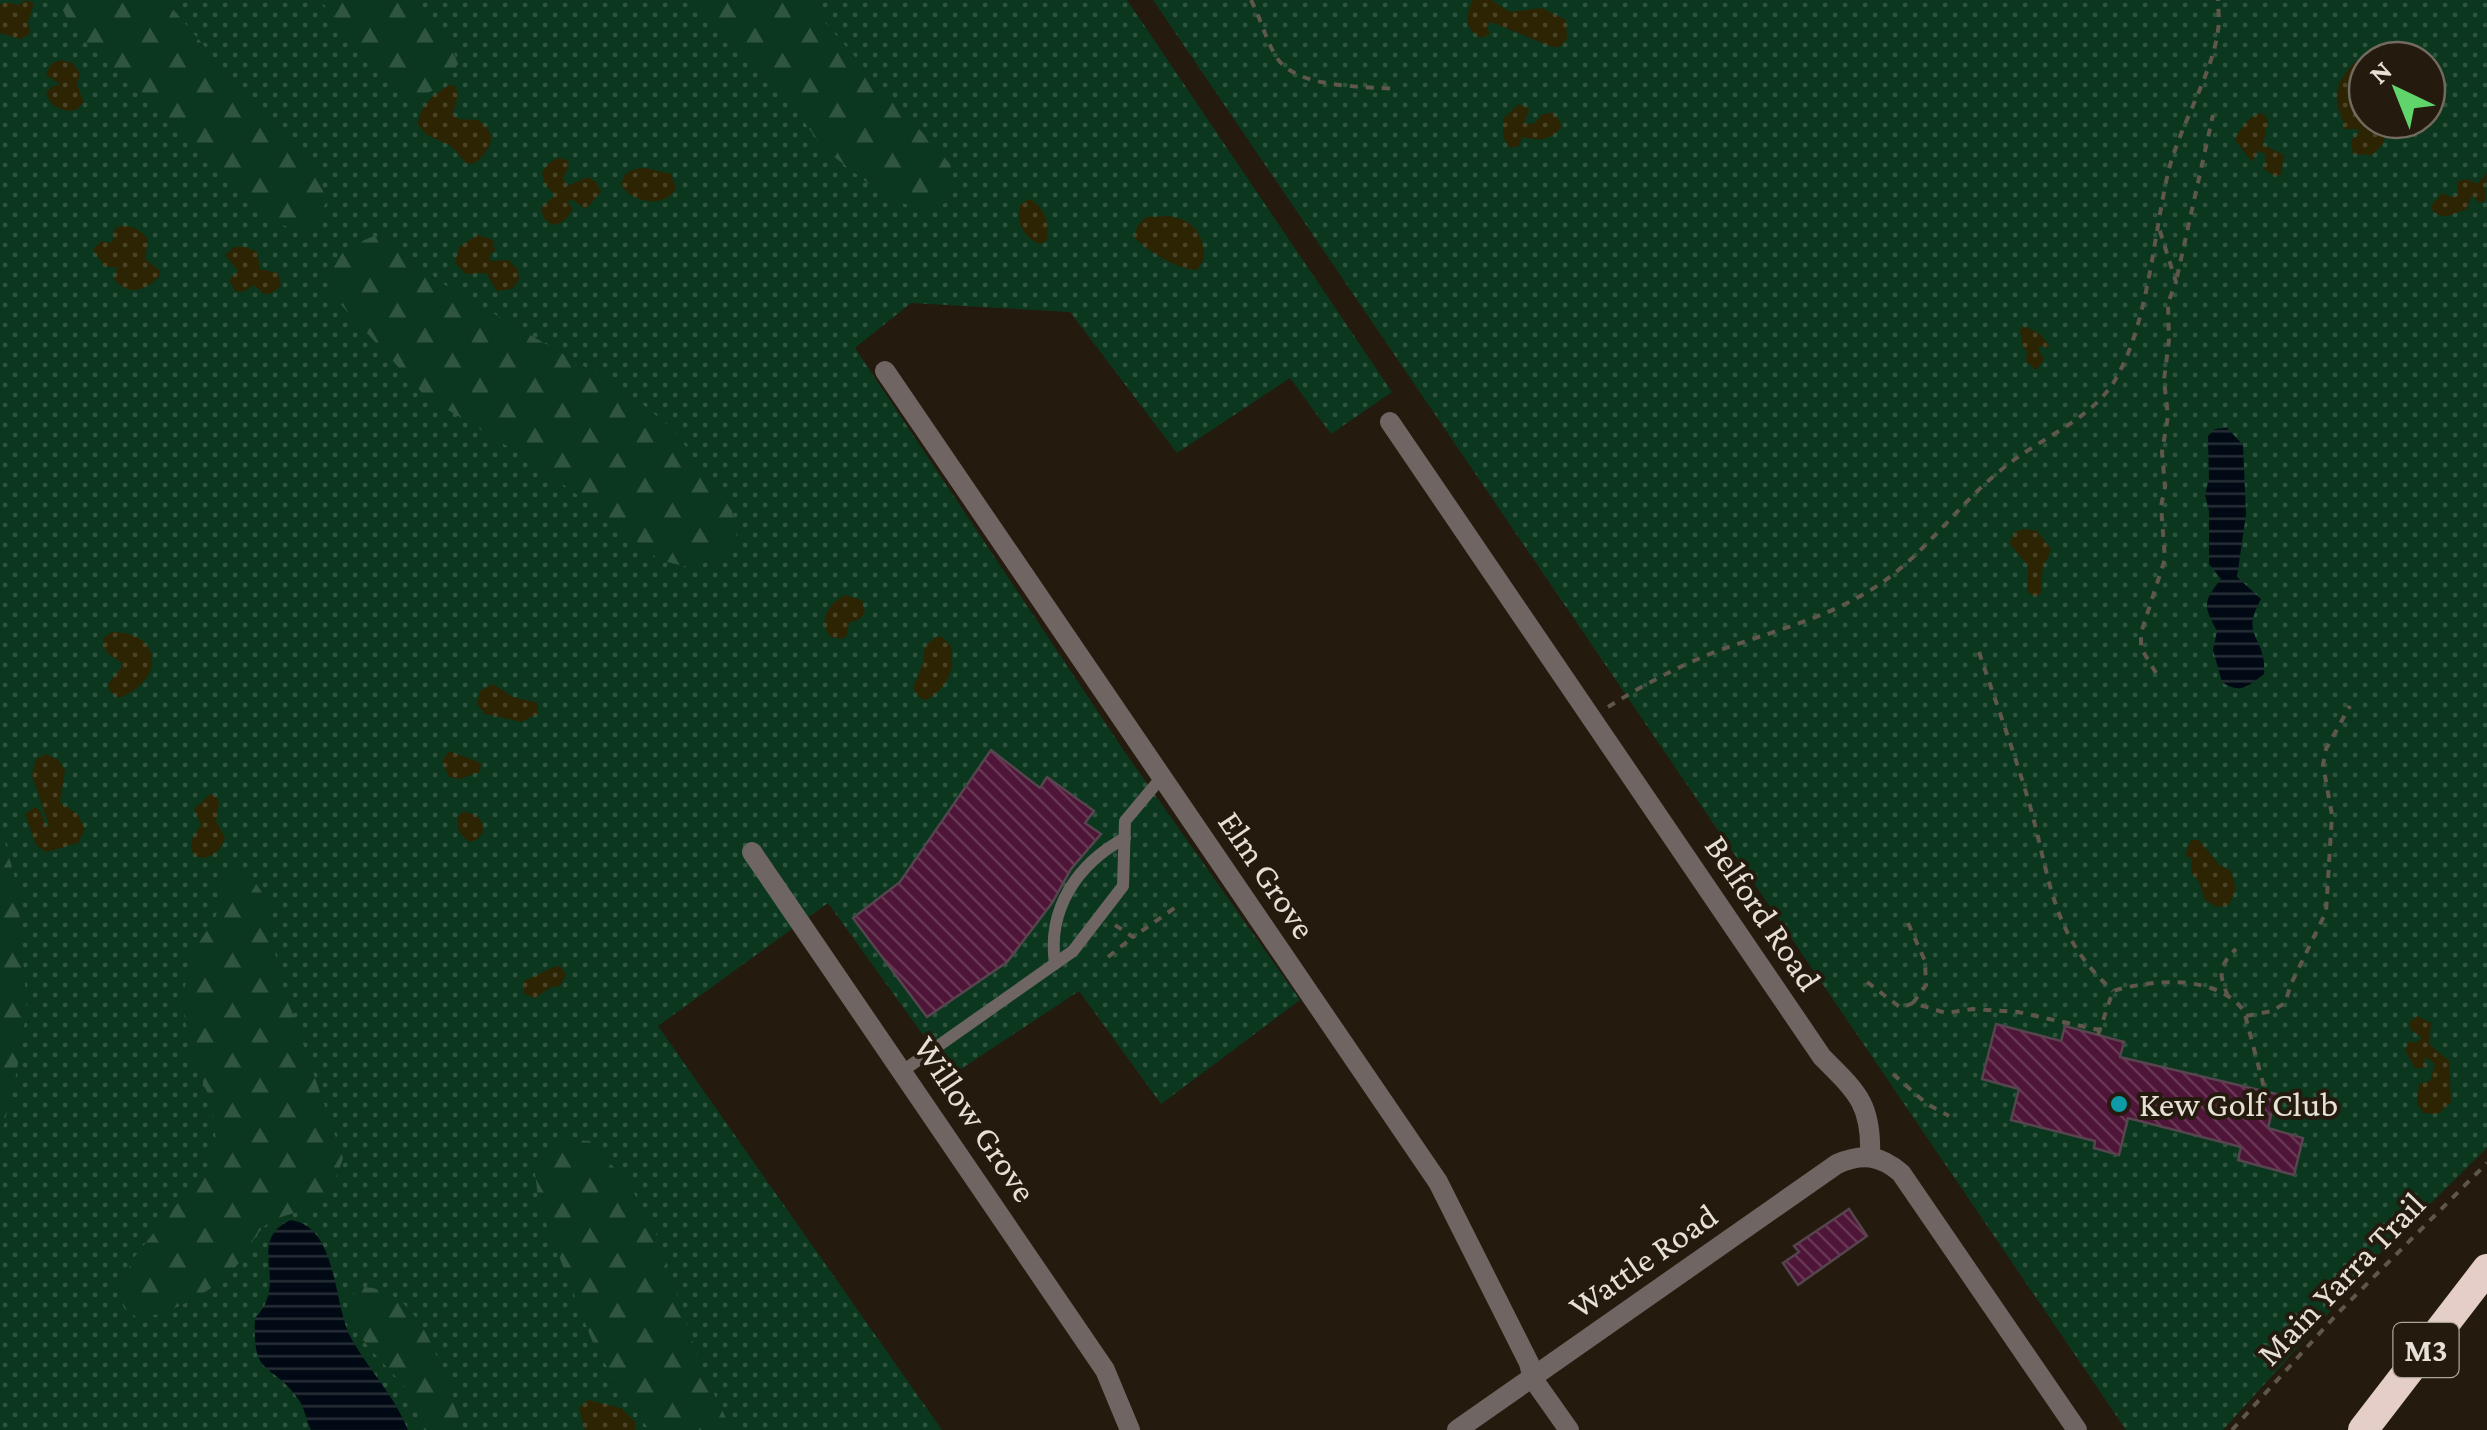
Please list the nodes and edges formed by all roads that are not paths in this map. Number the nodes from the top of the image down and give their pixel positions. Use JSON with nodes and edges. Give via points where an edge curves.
{"nodes":[{"id":1,"x":885,"y":371,"type":"dead end"},
{"id":2,"x":1390,"y":422,"type":"dead end"},
{"id":3,"x":1161,"y":778,"type":"junction"},
{"id":4,"x":1125,"y":838,"type":"junction"},
{"id":5,"x":752,"y":852,"type":"dead end"},
{"id":6,"x":1055,"y":964,"type":"junction"},
{"id":7,"x":904,"y":1070,"type":"junction"},
{"id":8,"x":1870,"y":1156,"type":"junction"},
{"id":9,"x":2487,"y":1268,"type":"edge"},
{"id":10,"x":1533,"y":1378,"type":"junction"},
{"id":11,"x":1130,"y":1430,"type":"edge"},
{"id":12,"x":1457,"y":1430,"type":"edge"},
{"id":13,"x":1569,"y":1430,"type":"edge"},
{"id":14,"x":2077,"y":1430,"type":"edge"},
{"id":15,"x":2363,"y":1430,"type":"edge"}],
"edges":[{"from":1,"to":3,"type":"street","name":"Elm Grove"},
{"from":2,"to":8,"type":"street","name":"Belford Road","via":[[1822,1057],[1864,1103]]},
{"from":3,"to":4,"type":"lane","via":[[1125,820]]},
{"from":3,"to":10,"type":"street","name":"Elm Grove","via":[[1438,1182]]},
{"from":4,"to":6,"type":"lane","via":[[1123,886],[1073,951]]},
{"from":4,"to":6,"type":"lane","via":[[1099,852],[1058,907],[1051,937]]},
{"from":5,"to":7,"type":"street","name":"Willow Grove"},
{"from":6,"to":7,"type":"lane"},
{"from":7,"to":11,"type":"street","name":"Willow Grove","via":[[1105,1370]]},
{"from":8,"to":10,"type":"street","name":"Wattle Road","via":[[1837,1164]]},
{"from":8,"to":14,"type":"street","via":[[1901,1173]]},
{"from":9,"to":15,"type":"highway","number":"M3"},
{"from":10,"to":12,"type":"street","name":"Wattle Road"},
{"from":10,"to":13,"type":"street","name":"Elm Grove"}]}
